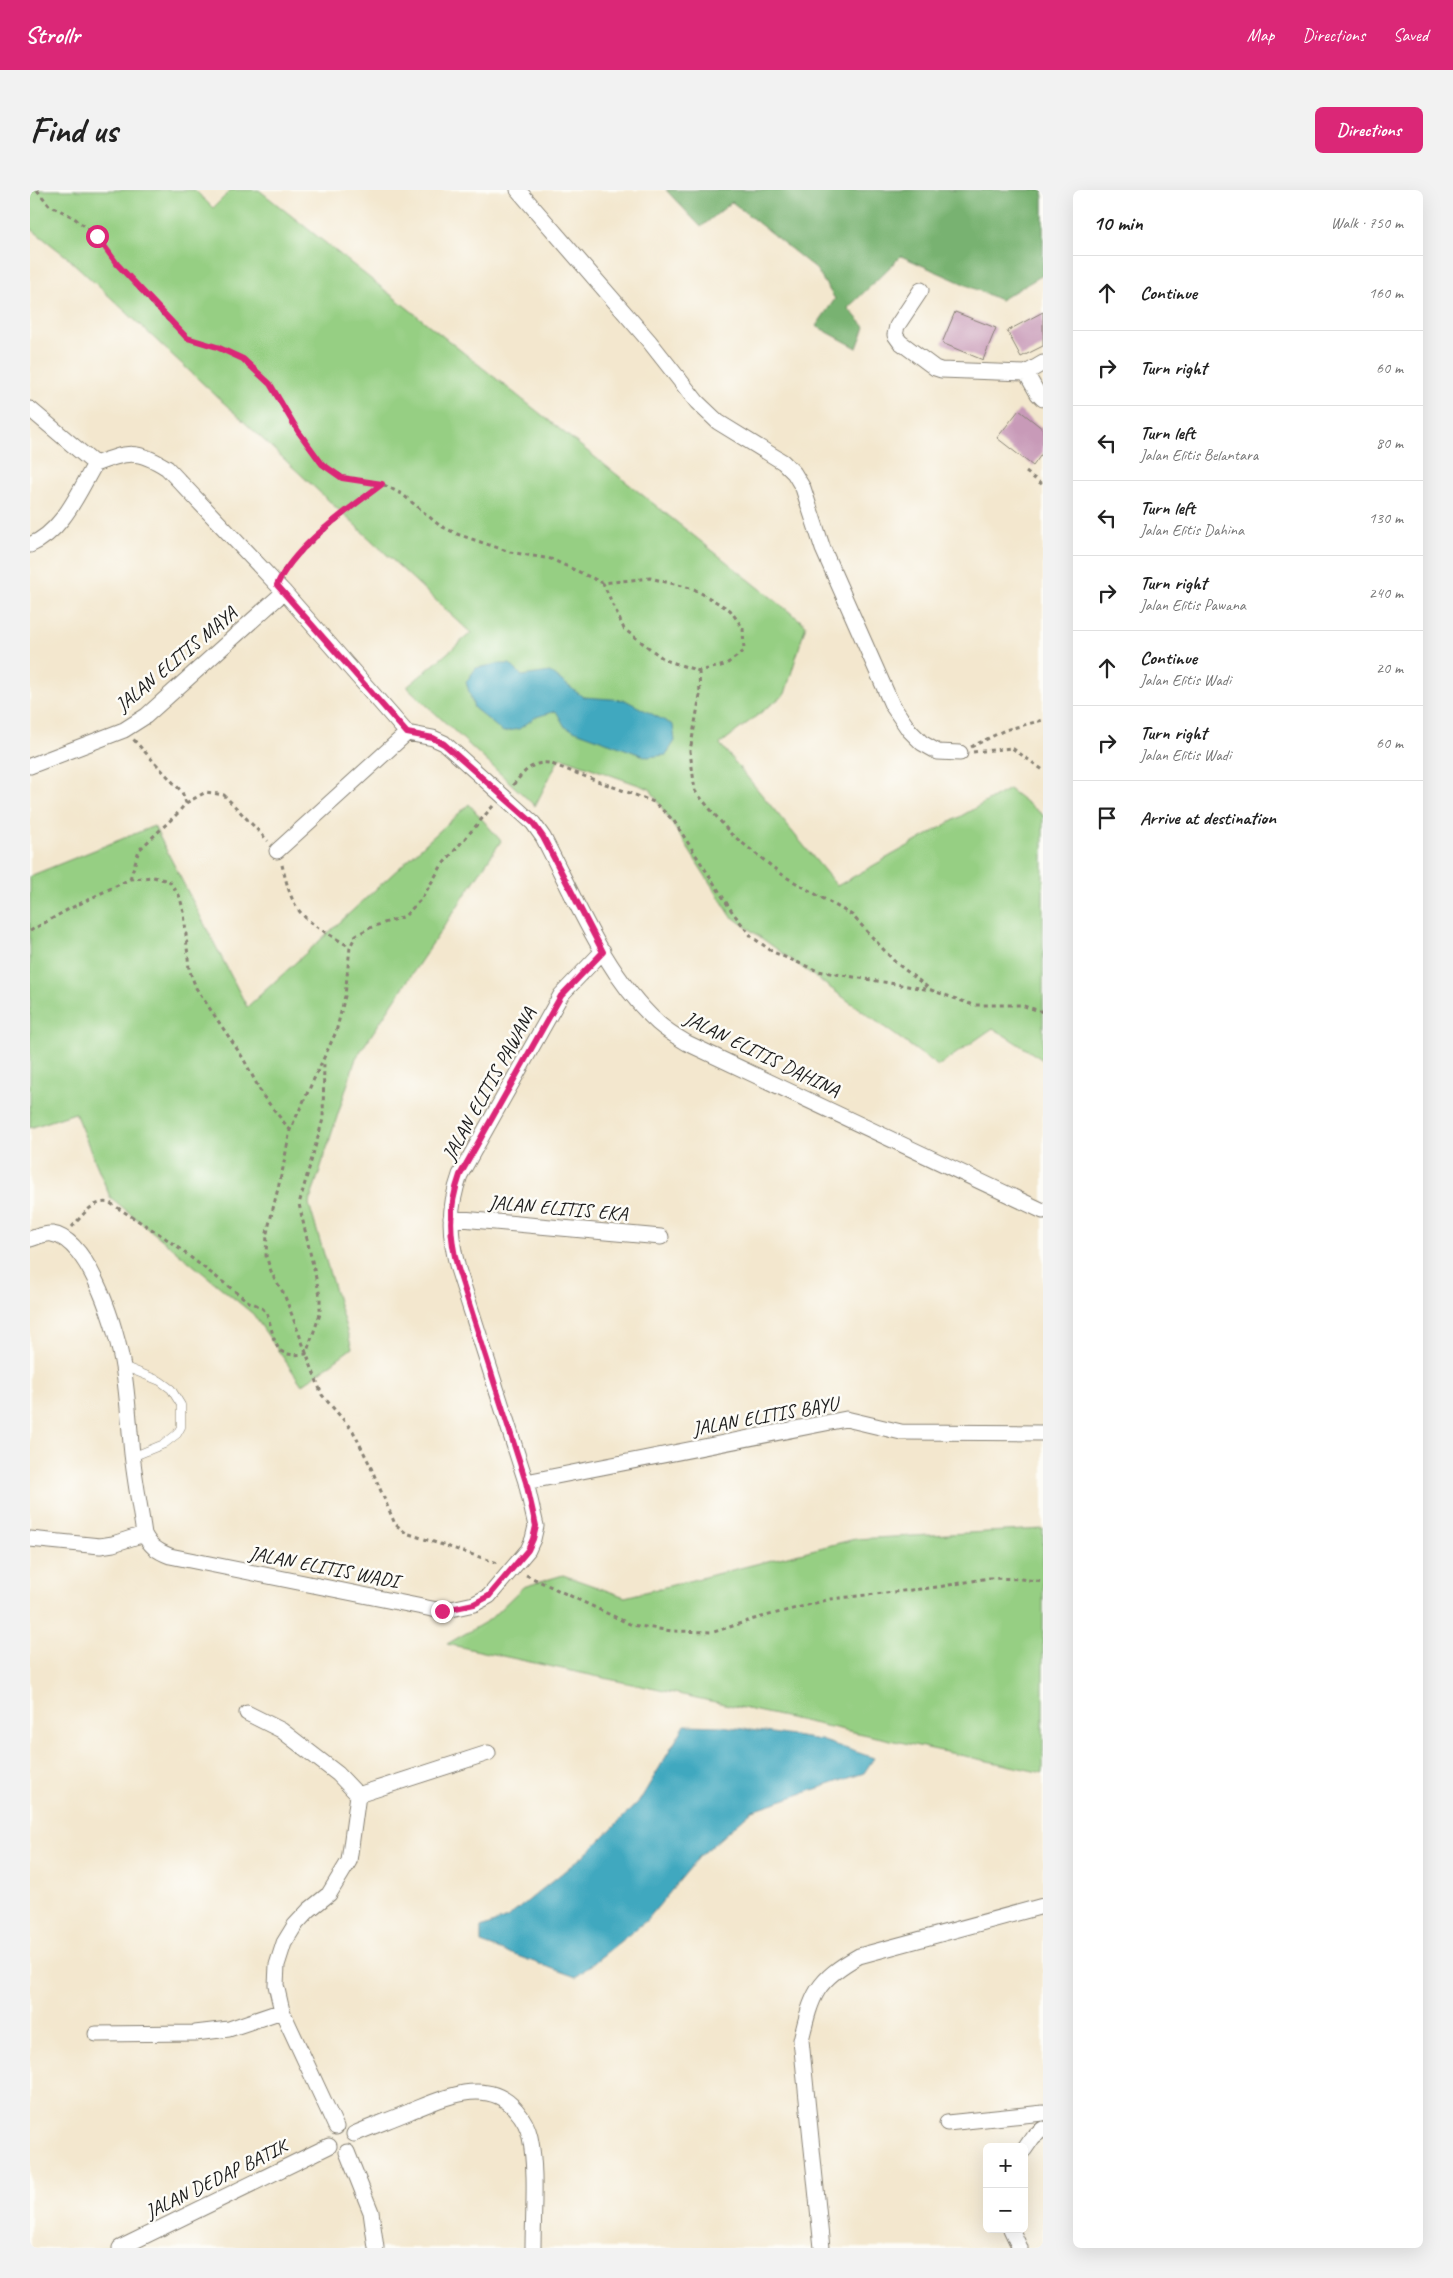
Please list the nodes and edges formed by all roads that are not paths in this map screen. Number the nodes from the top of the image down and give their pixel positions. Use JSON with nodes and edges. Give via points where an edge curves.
{"nodes":[{"id":1,"x":518,"y":190,"type":"edge"},
{"id":2,"x":921,"y":290,"type":"dead end"},
{"id":3,"x":1043,"y":363,"type":"edge"},
{"id":4,"x":1026,"y":373,"type":"junction"},
{"id":5,"x":1043,"y":398,"type":"edge"},
{"id":6,"x":30,"y":409,"type":"edge"},
{"id":7,"x":95,"y":464,"type":"junction"},
{"id":8,"x":30,"y":545,"type":"edge"},
{"id":9,"x":280,"y":588,"type":"junction"},
{"id":10,"x":407,"y":733,"type":"junction"},
{"id":11,"x":960,"y":754,"type":"road end"},
{"id":12,"x":30,"y":766,"type":"edge"},
{"id":13,"x":277,"y":851,"type":"road end"},
{"id":14,"x":603,"y":952,"type":"junction"},
{"id":15,"x":1043,"y":1211,"type":"edge"},
{"id":16,"x":451,"y":1218,"type":"junction"},
{"id":17,"x":661,"y":1237,"type":"dead end"},
{"id":18,"x":30,"y":1239,"type":"edge"},
{"id":19,"x":123,"y":1366,"type":"junction"},
{"id":20,"x":1043,"y":1433,"type":"edge"},
{"id":21,"x":132,"y":1457,"type":"junction"},
{"id":22,"x":526,"y":1482,"type":"junction"},
{"id":23,"x":144,"y":1534,"type":"junction"},
{"id":24,"x":30,"y":1539,"type":"edge"},
{"id":25,"x":247,"y":1714,"type":"dead end"},
{"id":26,"x":488,"y":1753,"type":"dead end"},
{"id":27,"x":358,"y":1795,"type":"junction"},
{"id":28,"x":1043,"y":1906,"type":"edge"},
{"id":29,"x":282,"y":2012,"type":"junction"},
{"id":30,"x":96,"y":2034,"type":"dead end"},
{"id":31,"x":1043,"y":2113,"type":"edge"},
{"id":32,"x":947,"y":2123,"type":"dead end"},
{"id":33,"x":336,"y":2127,"type":"junction"},
{"id":34,"x":1043,"y":2129,"type":"edge"},
{"id":35,"x":354,"y":2134,"type":"junction"},
{"id":36,"x":1028,"y":2144,"type":"edge"},
{"id":37,"x":329,"y":2146,"type":"junction"},
{"id":38,"x":347,"y":2152,"type":"junction"},
{"id":39,"x":1013,"y":2233,"type":"edge"},
{"id":40,"x":120,"y":2248,"type":"edge"},
{"id":41,"x":376,"y":2248,"type":"edge"},
{"id":42,"x":533,"y":2248,"type":"edge"},
{"id":43,"x":822,"y":2248,"type":"edge"},
{"id":44,"x":1020,"y":2248,"type":"edge"}],
"edges":[{"from":1,"to":11,"type":"street","via":[[649,341],[697,402],[718,422],[783,462],[794,473],[803,488],[823,549],[892,705],[922,743],[938,752]]},
{"from":2,"to":4,"type":"street","via":[[897,326],[895,335],[900,342],[938,369]]},
{"from":3,"to":4,"type":"street"},
{"from":4,"to":5,"type":"street"},
{"from":6,"to":7,"type":"street"},
{"from":7,"to":8,"type":"street","via":[[62,520]]},
{"from":7,"to":9,"type":"street","via":[[130,453],[149,456],[168,468]]},
{"from":9,"to":10,"type":"street"},
{"from":9,"to":12,"type":"street","name":"JALAN ELITIS MAYA","via":[[146,716],[124,730]]},
{"from":10,"to":13,"type":"street"},
{"from":10,"to":14,"type":"street","name":"JALAN ELITIS DAHINA","via":[[433,738],[444,744],[533,823]]},
{"from":14,"to":15,"type":"street","name":"JALAN ELITIS DAHINA","via":[[633,995],[659,1024],[687,1043]]},
{"from":14,"to":16,"type":"street","name":"JALAN ELITIS PAWANA","via":[[556,1004],[460,1175],[453,1196]]},
{"from":16,"to":17,"type":"street","name":"JALAN ELITIS EKA"},
{"from":16,"to":22,"type":"street","name":"JALAN ELITIS PAWANA","via":[[451,1241],[458,1269]]},
{"from":18,"to":19,"type":"street","via":[[51,1234],[74,1246],[87,1265],[112,1322]]},
{"from":19,"to":21,"type":"street"},
{"from":19,"to":21,"type":"lane","via":[[171,1388],[181,1405],[181,1427],[177,1434],[164,1444]]},
{"from":20,"to":22,"type":"street","name":"JALAN ELITIS BAYU","via":[[901,1432],[846,1420]]},
{"from":21,"to":23,"type":"street"},
{"from":22,"to":23,"type":"street","name":"JALAN ELITIS WADI","via":[[536,1526],[528,1550],[489,1596],[474,1604],[442,1611],[170,1556],[150,1545]]},
{"from":23,"to":24,"type":"street","via":[[100,1546]]},
{"from":25,"to":27,"type":"street","via":[[281,1730],[338,1774]]},
{"from":26,"to":27,"type":"street"},
{"from":27,"to":29,"type":"street","via":[[349,1862],[329,1894],[295,1925],[284,1943],[277,1965],[276,1984]]},
{"from":28,"to":43,"type":"street","via":[[859,1956],[823,1980],[809,2007],[801,2040]]},
{"from":29,"to":30,"type":"street","via":[[245,2025],[204,2032]]},
{"from":29,"to":33,"type":"street"},
{"from":31,"to":32,"type":"street"},
{"from":33,"to":35,"type":"street","via":[[344,2126]]},
{"from":33,"to":37,"type":"street","via":[[329,2133]]},
{"from":34,"to":36,"type":"street"},
{"from":35,"to":38,"type":"street","via":[[354,2146]]},
{"from":35,"to":42,"type":"street","via":[[454,2094],[494,2094],[509,2102],[522,2118],[530,2136]]},
{"from":37,"to":38,"type":"street","via":[[339,2153]]},
{"from":37,"to":40,"type":"street","name":"JALAN DEDAP BATIK"},
{"from":38,"to":41,"type":"street","via":[[371,2212]]},
{"from":39,"to":44,"type":"street"}]}
